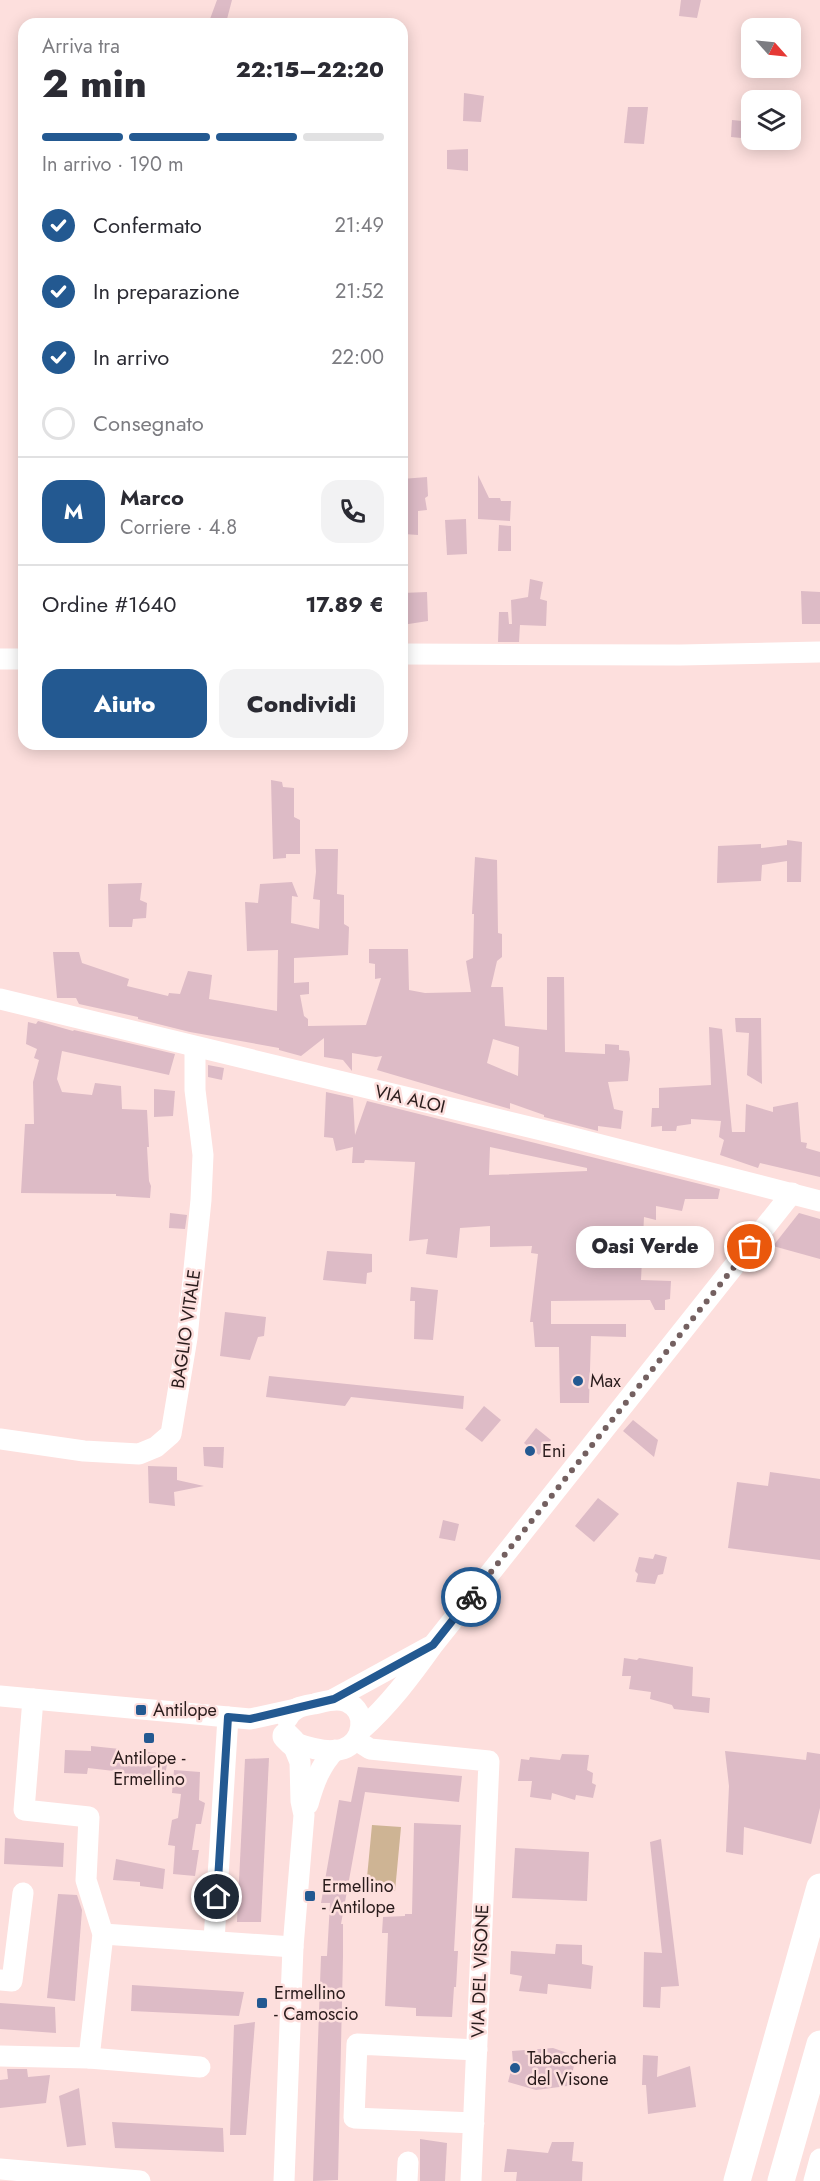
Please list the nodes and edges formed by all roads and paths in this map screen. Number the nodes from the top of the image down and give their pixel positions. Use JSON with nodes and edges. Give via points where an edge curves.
{"nodes":[{"id":1,"x":820,"y":652,"type":"edge"},
{"id":2,"x":408,"y":654,"type":"edge"},
{"id":3,"x":0,"y":659,"type":"edge"},
{"id":4,"x":18,"y":659,"type":"edge"},
{"id":5,"x":0,"y":999,"type":"edge"},
{"id":6,"x":195,"y":1047,"type":"junction"},
{"id":7,"x":792,"y":1193,"type":"junction"},
{"id":8,"x":820,"y":1201,"type":"edge"},
{"id":9,"x":0,"y":1439,"type":"edge"},
{"id":10,"x":433,"y":1645,"type":"junction"},
{"id":11,"x":0,"y":1696,"type":"edge"},
{"id":12,"x":33,"y":1699,"type":"junction"},
{"id":13,"x":334,"y":1699,"type":"junction"},
{"id":14,"x":296,"y":1709,"type":"junction"},
{"id":15,"x":228,"y":1717,"type":"junction"},
{"id":16,"x":250,"y":1719,"type":"junction"},
{"id":17,"x":359,"y":1735,"type":"junction"},
{"id":18,"x":290,"y":1739,"type":"junction"},
{"id":19,"x":335,"y":1750,"type":"junction"},
{"id":20,"x":304,"y":1815,"type":"junction"},
{"id":21,"x":820,"y":1887,"type":"edge"},
{"id":22,"x":23,"y":1893,"type":"dead end"},
{"id":23,"x":103,"y":1934,"type":"junction"},
{"id":24,"x":214,"y":1941,"type":"junction"},
{"id":25,"x":293,"y":1947,"type":"junction"},
{"id":26,"x":0,"y":1980,"type":"edge"},
{"id":27,"x":820,"y":2044,"type":"edge"},
{"id":28,"x":477,"y":2050,"type":"junction"},
{"id":29,"x":0,"y":2056,"type":"edge"},
{"id":30,"x":88,"y":2058,"type":"junction"},
{"id":31,"x":200,"y":2067,"type":"dead end"},
{"id":32,"x":474,"y":2123,"type":"junction"},
{"id":33,"x":820,"y":2159,"type":"edge"},
{"id":34,"x":0,"y":2169,"type":"edge"},
{"id":35,"x":140,"y":2181,"type":"edge"},
{"id":36,"x":284,"y":2181,"type":"edge"},
{"id":37,"x":471,"y":2181,"type":"edge"},
{"id":38,"x":737,"y":2181,"type":"edge"},
{"id":39,"x":781,"y":2181,"type":"edge"},
{"id":40,"x":814,"y":2181,"type":"edge"}],
"edges":[{"from":1,"to":2,"type":"street"},
{"from":3,"to":4,"type":"street"},
{"from":5,"to":6,"type":"street","name":"VIA ALOI"},
{"from":6,"to":7,"type":"street","name":"VIA ALOI"},
{"from":6,"to":9,"type":"street","name":"BAGLIO VITALE","via":[[195,1090],[203,1155],[201,1200],[187,1338],[171,1434],[156,1447],[139,1454]]},
{"from":7,"to":8,"type":"street","name":"VIA ALOI"},
{"from":7,"to":10,"type":"street"},
{"from":10,"to":13,"type":"street"},
{"from":10,"to":17,"type":"street"},
{"from":11,"to":12,"type":"street"},
{"from":12,"to":15,"type":"street"},
{"from":12,"to":23,"type":"street","via":[[24,1810],[89,1817],[86,1880]]},
{"from":13,"to":14,"type":"street"},
{"from":13,"to":17,"type":"street","via":[[354,1707],[362,1722]]},
{"from":14,"to":16,"type":"street"},
{"from":14,"to":18,"type":"street","via":[[284,1730]]},
{"from":15,"to":16,"type":"street"},
{"from":15,"to":24,"type":"street"},
{"from":16,"to":18,"type":"street"},
{"from":17,"to":19,"type":"street","via":[[343,1749]]},
{"from":17,"to":28,"type":"street","name":"VIA DEL VISONE","via":[[370,1749],[489,1761]]},
{"from":18,"to":19,"type":"street"},
{"from":18,"to":20,"type":"street","via":[[300,1762]]},
{"from":19,"to":20,"type":"street","via":[[317,1776]]},
{"from":20,"to":25,"type":"street"},
{"from":21,"to":38,"type":"main road"},
{"from":22,"to":26,"type":"street","via":[[12,1981]]},
{"from":23,"to":24,"type":"street"},
{"from":23,"to":30,"type":"street"},
{"from":24,"to":25,"type":"street"},
{"from":25,"to":36,"type":"street"},
{"from":27,"to":39,"type":"main road"},
{"from":28,"to":32,"type":"street","name":"VIA DEL VISONE"},
{"from":28,"to":32,"type":"street","via":[[357,2044],[354,2118]]},
{"from":29,"to":30,"type":"street"},
{"from":30,"to":31,"type":"street"},
{"from":32,"to":37,"type":"street","name":"VIA DEL VISONE"},
{"from":33,"to":40,"type":"street"},
{"from":34,"to":35,"type":"street"}]}
